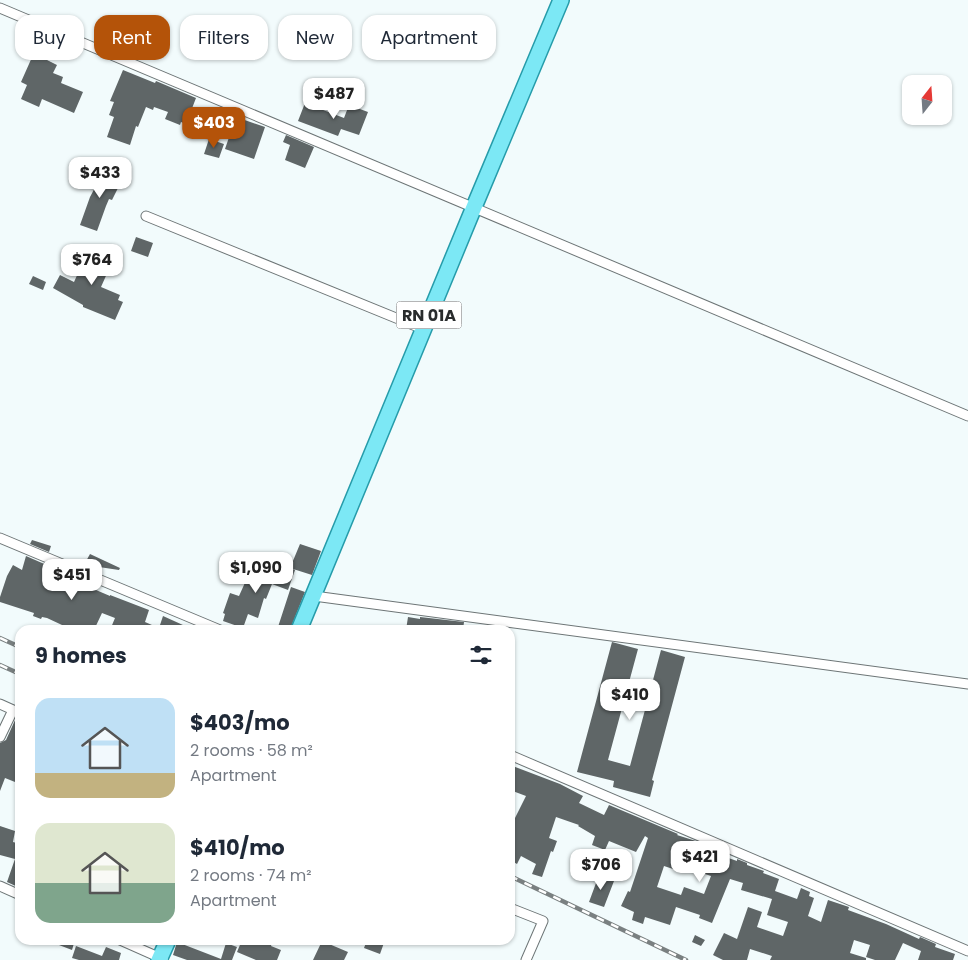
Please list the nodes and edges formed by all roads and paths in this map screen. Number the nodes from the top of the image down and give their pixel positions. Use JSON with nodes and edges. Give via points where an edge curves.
{"nodes":[{"id":1,"x":561,"y":0,"type":"edge"},
{"id":2,"x":0,"y":8,"type":"edge"},
{"id":3,"x":474,"y":207,"type":"junction"},
{"id":4,"x":146,"y":216,"type":"dead end"},
{"id":5,"x":424,"y":329,"type":"junction"},
{"id":6,"x":968,"y":416,"type":"edge"},
{"id":7,"x":0,"y":538,"type":"edge"},
{"id":8,"x":314,"y":596,"type":"junction"},
{"id":9,"x":208,"y":625,"type":"edge"},
{"id":10,"x":301,"y":625,"type":"edge"},
{"id":11,"x":968,"y":684,"type":"edge"},
{"id":12,"x":0,"y":704,"type":"edge"},
{"id":13,"x":15,"y":711,"type":"edge"},
{"id":14,"x":15,"y":713,"type":"edge"},
{"id":15,"x":0,"y":737,"type":"edge"},
{"id":16,"x":515,"y":757,"type":"edge"},
{"id":17,"x":0,"y":886,"type":"edge"},
{"id":18,"x":15,"y":893,"type":"edge"},
{"id":19,"x":515,"y":910,"type":"edge"},
{"id":20,"x":131,"y":945,"type":"edge"},
{"id":21,"x":166,"y":945,"type":"edge"},
{"id":22,"x":968,"y":951,"type":"edge"},
{"id":23,"x":161,"y":959,"type":"edge"},
{"id":24,"x":526,"y":960,"type":"edge"}],
"edges":[{"from":1,"to":3,"type":"main road","number":"RN 01A"},
{"from":2,"to":3,"type":"street"},
{"from":3,"to":5,"type":"main road","number":"RN 01A"},
{"from":3,"to":6,"type":"street"},
{"from":4,"to":5,"type":"street"},
{"from":5,"to":8,"type":"main road","number":"RN 01A"},
{"from":7,"to":9,"type":"street"},
{"from":8,"to":10,"type":"main road","number":"RN 01A"},
{"from":8,"to":11,"type":"street"},
{"from":12,"to":13,"type":"street"},
{"from":14,"to":15,"type":"street"},
{"from":16,"to":22,"type":"street"},
{"from":17,"to":18,"type":"street"},
{"from":19,"to":24,"type":"street","via":[[543,921]]},
{"from":20,"to":23,"type":"street"},
{"from":21,"to":23,"type":"main road"}]}
